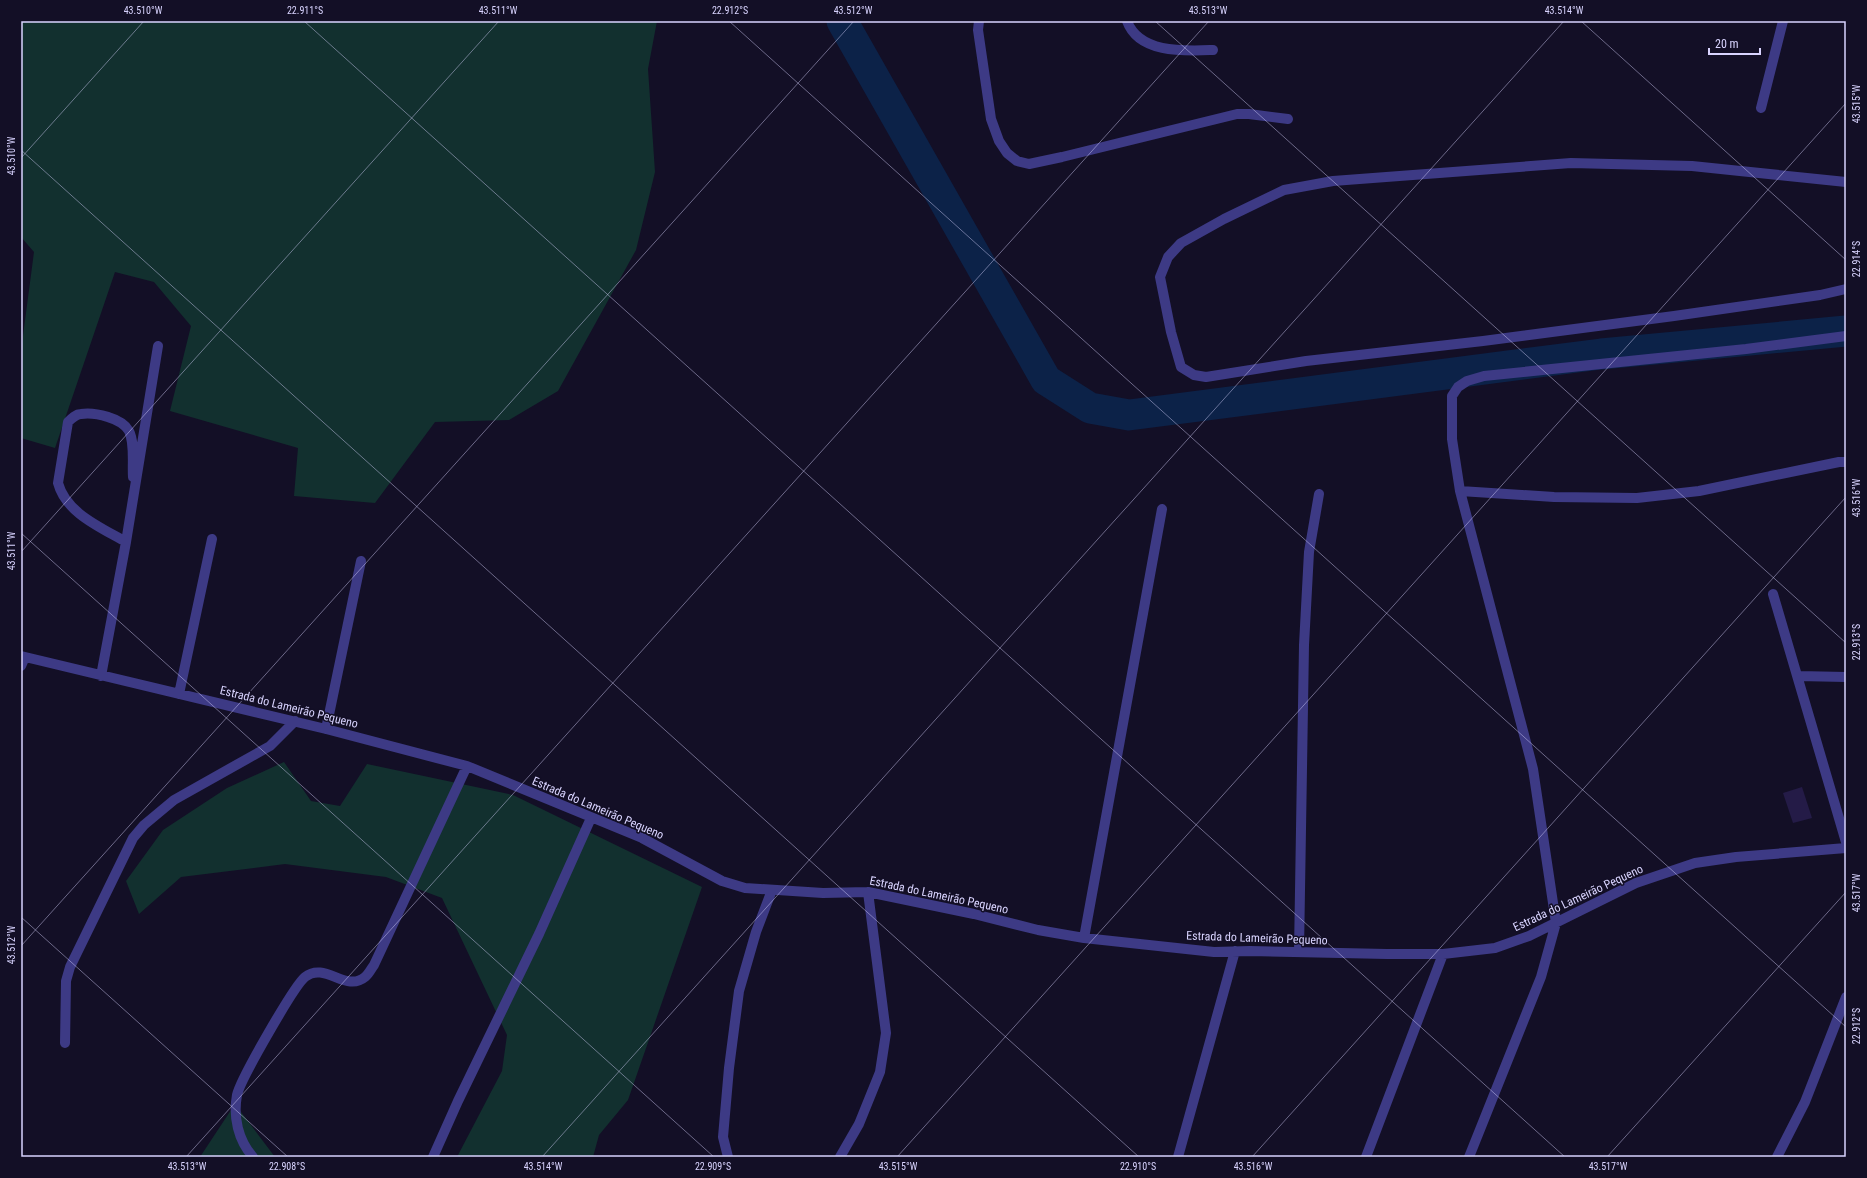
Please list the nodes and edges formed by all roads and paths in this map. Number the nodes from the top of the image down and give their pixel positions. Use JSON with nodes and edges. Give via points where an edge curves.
{"nodes":[{"id":1,"x":979,"y":21,"type":"edge"},
{"id":2,"x":1127,"y":21,"type":"edge"},
{"id":3,"x":1783,"y":21,"type":"edge"},
{"id":4,"x":1213,"y":50,"type":"dead end"},
{"id":5,"x":1761,"y":108,"type":"dead end"},
{"id":6,"x":1288,"y":119,"type":"dead end"},
{"id":7,"x":1846,"y":182,"type":"edge"},
{"id":8,"x":1846,"y":289,"type":"edge"},
{"id":9,"x":1846,"y":336,"type":"edge"},
{"id":10,"x":158,"y":346,"type":"dead end"},
{"id":11,"x":1846,"y":462,"type":"edge"},
{"id":12,"x":134,"y":491,"type":"junction"},
{"id":13,"x":1460,"y":491,"type":"junction"},
{"id":14,"x":1319,"y":494,"type":"dead end"},
{"id":15,"x":1162,"y":509,"type":"dead end"},
{"id":16,"x":212,"y":539,"type":"dead end"},
{"id":17,"x":126,"y":542,"type":"junction"},
{"id":18,"x":361,"y":561,"type":"dead end"},
{"id":19,"x":1773,"y":594,"type":"dead end"},
{"id":20,"x":22,"y":660,"type":"edge"},
{"id":21,"x":101,"y":676,"type":"junction"},
{"id":22,"x":1798,"y":676,"type":"junction"},
{"id":23,"x":1846,"y":677,"type":"edge"},
{"id":24,"x":179,"y":694,"type":"junction"},
{"id":25,"x":295,"y":721,"type":"junction"},
{"id":26,"x":326,"y":729,"type":"junction"},
{"id":27,"x":467,"y":766,"type":"junction"},
{"id":28,"x":591,"y":818,"type":"junction"},
{"id":29,"x":1846,"y":842,"type":"edge"},
{"id":30,"x":1846,"y":848,"type":"edge"},
{"id":31,"x":772,"y":890,"type":"junction"},
{"id":32,"x":868,"y":892,"type":"junction"},
{"id":33,"x":1556,"y":923,"type":"junction"},
{"id":34,"x":1084,"y":938,"type":"junction"},
{"id":35,"x":1235,"y":951,"type":"junction"},
{"id":36,"x":1299,"y":952,"type":"junction"},
{"id":37,"x":1443,"y":954,"type":"junction"},
{"id":38,"x":1846,"y":997,"type":"edge"},
{"id":39,"x":65,"y":1043,"type":"dead end"},
{"id":40,"x":253,"y":1157,"type":"edge"},
{"id":41,"x":433,"y":1157,"type":"edge"},
{"id":42,"x":728,"y":1157,"type":"edge"},
{"id":43,"x":840,"y":1157,"type":"edge"},
{"id":44,"x":1178,"y":1157,"type":"edge"},
{"id":45,"x":1366,"y":1157,"type":"edge"},
{"id":46,"x":1469,"y":1157,"type":"edge"},
{"id":47,"x":1777,"y":1157,"type":"edge"}],
"edges":[{"from":1,"to":6,"type":"street","via":[[978,30],[991,119],[999,141],[1007,153],[1017,161],[1029,164],[1062,157],[1237,114]]},
{"from":2,"to":4,"type":"street","via":[[1129,27],[1144,42],[1189,51]]},
{"from":3,"to":5,"type":"street"},
{"from":7,"to":8,"type":"street","via":[[1692,166],[1571,163],[1333,181],[1284,190],[1224,219],[1181,243],[1168,257],[1160,277],[1181,367],[1194,375],[1206,377],[1306,361],[1674,316]]},
{"from":9,"to":13,"type":"street","via":[[1746,350],[1491,375],[1467,381],[1458,387],[1452,396],[1451,410],[1452,439]]},
{"from":10,"to":12,"type":"street"},
{"from":11,"to":13,"type":"street","via":[[1764,476],[1699,491],[1636,498],[1554,497]]},
{"from":12,"to":17,"type":"street"},
{"from":12,"to":17,"type":"street","via":[[132,445],[129,432],[123,424],[92,414],[72,417],[66,427],[58,483],[60,491],[71,506],[87,519]]},
{"from":13,"to":33,"type":"street","via":[[1533,769]]},
{"from":14,"to":36,"type":"street","via":[[1309,552],[1304,645]]},
{"from":15,"to":34,"type":"street"},
{"from":16,"to":24,"type":"street"},
{"from":17,"to":21,"type":"street"},
{"from":18,"to":26,"type":"street"},
{"from":19,"to":22,"type":"street"},
{"from":20,"to":21,"type":"street","name":"Estrada do Lameirão Pequeno"},
{"from":21,"to":24,"type":"street","name":"Estrada do Lameirão Pequeno"},
{"from":22,"to":23,"type":"street"},
{"from":22,"to":29,"type":"street"},
{"from":24,"to":25,"type":"street","name":"Estrada do Lameirão Pequeno"},
{"from":25,"to":26,"type":"street","name":"Estrada do Lameirão Pequeno"},
{"from":25,"to":39,"type":"street","via":[[270,746],[174,800],[144,825],[133,838],[68,974]]},
{"from":26,"to":27,"type":"street","name":"Estrada do Lameirão Pequeno"},
{"from":27,"to":28,"type":"street","name":"Estrada do Lameirão Pequeno"},
{"from":27,"to":40,"type":"street","via":[[366,977],[357,982],[347,982],[315,972],[305,977],[289,998],[252,1063],[237,1094],[236,1124],[244,1147]]},
{"from":28,"to":31,"type":"street","name":"Estrada do Lameirão Pequeno","via":[[642,838],[722,881],[745,888]]},
{"from":28,"to":41,"type":"street"},
{"from":30,"to":33,"type":"street","name":"Estrada do Lameirão Pequeno","via":[[1695,863],[1636,883]]},
{"from":31,"to":32,"type":"street","name":"Estrada do Lameirão Pequeno"},
{"from":31,"to":42,"type":"street","via":[[738,991],[723,1137]]},
{"from":32,"to":34,"type":"street","name":"Estrada do Lameirão Pequeno"},
{"from":32,"to":43,"type":"street","via":[[886,1033],[880,1072],[859,1124]]},
{"from":33,"to":37,"type":"street","name":"Estrada do Lameirão Pequeno","via":[[1495,948]]},
{"from":33,"to":46,"type":"street","via":[[1542,977]]},
{"from":34,"to":35,"type":"street","name":"Estrada do Lameirão Pequeno","via":[[1214,952]]},
{"from":35,"to":36,"type":"street","name":"Estrada do Lameirão Pequeno"},
{"from":35,"to":44,"type":"street"},
{"from":36,"to":37,"type":"street","name":"Estrada do Lameirão Pequeno"},
{"from":37,"to":45,"type":"street"},
{"from":38,"to":47,"type":"street","via":[[1805,1102]]}]}
